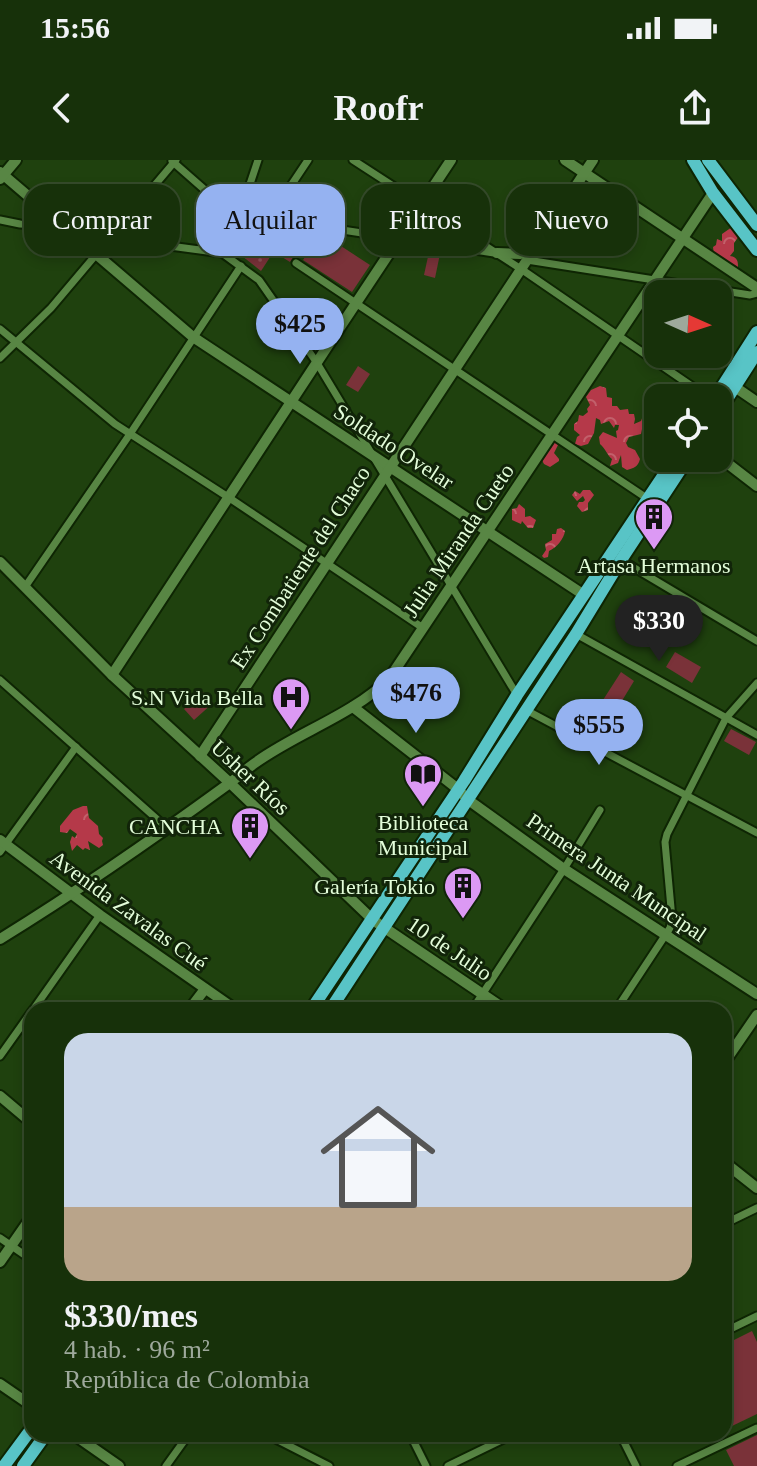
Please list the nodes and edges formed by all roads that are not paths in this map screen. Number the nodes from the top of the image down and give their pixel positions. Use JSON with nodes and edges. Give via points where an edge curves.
{"nodes":[{"id":1,"x":16,"y":160,"type":"edge"},
{"id":2,"x":258,"y":160,"type":"edge"},
{"id":3,"x":308,"y":160,"type":"edge"},
{"id":4,"x":353,"y":160,"type":"edge"},
{"id":5,"x":451,"y":160,"type":"edge"},
{"id":6,"x":565,"y":160,"type":"edge"},
{"id":7,"x":593,"y":160,"type":"edge"},
{"id":8,"x":695,"y":160,"type":"edge"},
{"id":9,"x":710,"y":160,"type":"edge"},
{"id":10,"x":174,"y":161,"type":"edge"},
{"id":11,"x":584,"y":173,"type":"junction"},
{"id":12,"x":1,"y":175,"type":"edge"},
{"id":13,"x":715,"y":183,"type":"junction"},
{"id":14,"x":155,"y":184,"type":"edge"},
{"id":15,"x":199,"y":184,"type":"edge"},
{"id":16,"x":250,"y":184,"type":"edge"},
{"id":17,"x":292,"y":184,"type":"edge"},
{"id":18,"x":391,"y":184,"type":"edge"},
{"id":19,"x":435,"y":184,"type":"edge"},
{"id":20,"x":24,"y":193,"type":"edge"},
{"id":21,"x":757,"y":214,"type":"edge"},
{"id":22,"x":0,"y":220,"type":"edge"},
{"id":23,"x":24,"y":224,"type":"edge"},
{"id":24,"x":757,"y":225,"type":"edge"},
{"id":25,"x":683,"y":238,"type":"junction"},
{"id":26,"x":757,"y":239,"type":"edge"},
{"id":27,"x":490,"y":248,"type":"edge"},
{"id":28,"x":757,"y":250,"type":"edge"},
{"id":29,"x":490,"y":252,"type":"edge"},
{"id":30,"x":497,"y":253,"type":"junction"},
{"id":31,"x":94,"y":256,"type":"edge"},
{"id":32,"x":96,"y":256,"type":"edge"},
{"id":33,"x":226,"y":256,"type":"edge"},
{"id":34,"x":388,"y":256,"type":"edge"},
{"id":35,"x":527,"y":260,"type":"junction"},
{"id":36,"x":296,"y":263,"type":"dead end"},
{"id":37,"x":241,"y":266,"type":"junction"},
{"id":38,"x":648,"y":280,"type":"edge"},
{"id":39,"x":655,"y":280,"type":"edge"},
{"id":40,"x":757,"y":290,"type":"edge"},
{"id":41,"x":732,"y":292,"type":"edge"},
{"id":42,"x":644,"y":296,"type":"edge"},
{"id":43,"x":357,"y":304,"type":"junction"},
{"id":44,"x":0,"y":329,"type":"edge"},
{"id":45,"x":757,"y":332,"type":"edge"},
{"id":46,"x":618,"y":336,"type":"junction"},
{"id":47,"x":193,"y":337,"type":"junction"},
{"id":48,"x":14,"y":342,"type":"junction"},
{"id":49,"x":757,"y":352,"type":"edge"},
{"id":50,"x":0,"y":358,"type":"edge"},
{"id":51,"x":317,"y":363,"type":"junction"},
{"id":52,"x":455,"y":369,"type":"junction"},
{"id":53,"x":688,"y":384,"type":"edge"},
{"id":54,"x":724,"y":384,"type":"edge"},
{"id":55,"x":735,"y":387,"type":"junction"},
{"id":56,"x":732,"y":392,"type":"edge"},
{"id":57,"x":290,"y":402,"type":"junction"},
{"id":58,"x":757,"y":402,"type":"edge"},
{"id":59,"x":130,"y":434,"type":"junction"},
{"id":60,"x":552,"y":434,"type":"junction"},
{"id":61,"x":372,"y":455,"type":"junction"},
{"id":62,"x":732,"y":467,"type":"edge"},
{"id":63,"x":387,"y":472,"type":"junction"},
{"id":64,"x":666,"y":472,"type":"edge"},
{"id":65,"x":679,"y":472,"type":"edge"},
{"id":66,"x":757,"y":486,"type":"edge"},
{"id":67,"x":228,"y":497,"type":"junction"},
{"id":68,"x":648,"y":499,"type":"junction"},
{"id":69,"x":487,"y":531,"type":"junction"},
{"id":70,"x":621,"y":560,"type":"junction"},
{"id":71,"x":0,"y":562,"type":"edge"},
{"id":72,"x":327,"y":563,"type":"junction"},
{"id":73,"x":25,"y":587,"type":"junction"},
{"id":74,"x":450,"y":587,"type":"junction"},
{"id":75,"x":584,"y":595,"type":"junction"},
{"id":76,"x":574,"y":611,"type":"junction"},
{"id":77,"x":586,"y":618,"type":"junction"},
{"id":78,"x":423,"y":628,"type":"junction"},
{"id":79,"x":576,"y":634,"type":"junction"},
{"id":80,"x":757,"y":641,"type":"edge"},
{"id":81,"x":112,"y":675,"type":"junction"},
{"id":82,"x":0,"y":680,"type":"edge"},
{"id":83,"x":757,"y":683,"type":"edge"},
{"id":84,"x":517,"y":695,"type":"junction"},
{"id":85,"x":353,"y":707,"type":"junction"},
{"id":86,"x":525,"y":710,"type":"junction"},
{"id":87,"x":726,"y":718,"type":"junction"},
{"id":88,"x":757,"y":735,"type":"edge"},
{"id":89,"x":76,"y":747,"type":"junction"},
{"id":90,"x":200,"y":756,"type":"junction"},
{"id":91,"x":230,"y":783,"type":"junction"},
{"id":92,"x":462,"y":794,"type":"junction"},
{"id":93,"x":687,"y":796,"type":"junction"},
{"id":94,"x":600,"y":810,"type":"dead end"},
{"id":95,"x":167,"y":828,"type":"junction"},
{"id":96,"x":757,"y":833,"type":"edge"},
{"id":97,"x":2,"y":845,"type":"edge"},
{"id":98,"x":564,"y":869,"type":"junction"},
{"id":99,"x":72,"y":894,"type":"junction"},
{"id":100,"x":100,"y":915,"type":"junction"},
{"id":101,"x":378,"y":923,"type":"junction"},
{"id":102,"x":666,"y":935,"type":"junction"},
{"id":103,"x":0,"y":939,"type":"edge"},
{"id":104,"x":205,"y":989,"type":"junction"},
{"id":105,"x":482,"y":994,"type":"junction"},
{"id":106,"x":757,"y":994,"type":"edge"},
{"id":107,"x":38,"y":1002,"type":"edge"},
{"id":108,"x":195,"y":1002,"type":"edge"},
{"id":109,"x":224,"y":1002,"type":"edge"},
{"id":110,"x":317,"y":1002,"type":"edge"},
{"id":111,"x":334,"y":1002,"type":"edge"},
{"id":112,"x":477,"y":1002,"type":"edge"},
{"id":113,"x":494,"y":1002,"type":"edge"},
{"id":114,"x":621,"y":1002,"type":"edge"},
{"id":115,"x":757,"y":1015,"type":"edge"},
{"id":116,"x":24,"y":1022,"type":"edge"},
{"id":117,"x":732,"y":1051,"type":"edge"},
{"id":118,"x":0,"y":1056,"type":"edge"},
{"id":119,"x":0,"y":1096,"type":"edge"},
{"id":120,"x":24,"y":1116,"type":"edge"},
{"id":121,"x":732,"y":1168,"type":"edge"},
{"id":122,"x":757,"y":1188,"type":"edge"},
{"id":123,"x":757,"y":1208,"type":"edge"},
{"id":124,"x":732,"y":1220,"type":"edge"},
{"id":125,"x":24,"y":1227,"type":"edge"},
{"id":126,"x":0,"y":1238,"type":"edge"},
{"id":127,"x":11,"y":1246,"type":"junction"},
{"id":128,"x":24,"y":1255,"type":"edge"},
{"id":129,"x":0,"y":1262,"type":"edge"},
{"id":130,"x":757,"y":1318,"type":"edge"},
{"id":131,"x":732,"y":1329,"type":"edge"},
{"id":132,"x":0,"y":1384,"type":"edge"},
{"id":133,"x":24,"y":1400,"type":"edge"},
{"id":134,"x":757,"y":1428,"type":"edge"},
{"id":135,"x":24,"y":1439,"type":"edge"},
{"id":136,"x":732,"y":1440,"type":"edge"},
{"id":137,"x":40,"y":1442,"type":"edge"},
{"id":138,"x":84,"y":1442,"type":"edge"},
{"id":139,"x":183,"y":1442,"type":"edge"},
{"id":140,"x":282,"y":1442,"type":"edge"},
{"id":141,"x":414,"y":1442,"type":"edge"},
{"id":142,"x":498,"y":1442,"type":"edge"},
{"id":143,"x":624,"y":1442,"type":"edge"},
{"id":144,"x":728,"y":1442,"type":"edge"},
{"id":145,"x":4,"y":1466,"type":"edge"},
{"id":146,"x":23,"y":1466,"type":"edge"},
{"id":147,"x":119,"y":1466,"type":"edge"},
{"id":148,"x":166,"y":1466,"type":"edge"},
{"id":149,"x":329,"y":1466,"type":"edge"},
{"id":150,"x":426,"y":1466,"type":"edge"},
{"id":151,"x":448,"y":1466,"type":"edge"},
{"id":152,"x":636,"y":1466,"type":"edge"},
{"id":153,"x":677,"y":1466,"type":"edge"}],
"edges":[{"from":1,"to":12,"type":"street"},
{"from":2,"to":16,"type":"street"},
{"from":3,"to":17,"type":"street"},
{"from":4,"to":18,"type":"street"},
{"from":5,"to":19,"type":"street"},
{"from":6,"to":11,"type":"street"},
{"from":7,"to":11,"type":"street","name":"Ex Combatiente del Chaco"},
{"from":8,"to":13,"type":"highway"},
{"from":9,"to":13,"type":"highway"},
{"from":9,"to":21,"type":"highway"},
{"from":10,"to":14,"type":"street"},
{"from":10,"to":15,"type":"street"},
{"from":11,"to":25,"type":"street"},
{"from":11,"to":35,"type":"street","name":"Ex Combatiente del Chaco"},
{"from":12,"to":20,"type":"street","name":"Soldado Ovelar"},
{"from":13,"to":24,"type":"highway"},
{"from":13,"to":25,"type":"street","name":"Julia Miranda Cueto"},
{"from":13,"to":26,"type":"highway"},
{"from":13,"to":28,"type":"highway"},
{"from":22,"to":23,"type":"street"},
{"from":25,"to":39,"type":"street","name":"Julia Miranda Cueto"},
{"from":25,"to":40,"type":"street"},
{"from":27,"to":30,"type":"street"},
{"from":29,"to":30,"type":"street"},
{"from":30,"to":35,"type":"street"},
{"from":30,"to":35,"type":"street","via":[[520,254]]},
{"from":31,"to":48,"type":"street"},
{"from":32,"to":47,"type":"street","name":"Soldado Ovelar"},
{"from":33,"to":37,"type":"street"},
{"from":34,"to":43,"type":"street"},
{"from":35,"to":38,"type":"street"},
{"from":35,"to":46,"type":"street"},
{"from":35,"to":52,"type":"street","name":"Ex Combatiente del Chaco"},
{"from":36,"to":43,"type":"street"},
{"from":37,"to":47,"type":"street"},
{"from":37,"to":51,"type":"street","via":[[267,290]]},
{"from":40,"to":41,"type":"street","via":[[750,295]]},
{"from":42,"to":46,"type":"street","name":"Julia Miranda Cueto"},
{"from":43,"to":51,"type":"street"},
{"from":43,"to":52,"type":"street"},
{"from":44,"to":48,"type":"street"},
{"from":45,"to":54,"type":"highway"},
{"from":46,"to":53,"type":"street"},
{"from":46,"to":60,"type":"street","name":"Julia Miranda Cueto"},
{"from":47,"to":57,"type":"street","name":"Soldado Ovelar"},
{"from":47,"to":59,"type":"street"},
{"from":48,"to":50,"type":"street"},
{"from":48,"to":59,"type":"street"},
{"from":49,"to":55,"type":"highway"},
{"from":51,"to":57,"type":"street"},
{"from":51,"to":61,"type":"street"},
{"from":52,"to":60,"type":"street"},
{"from":52,"to":63,"type":"street","name":"Ex Combatiente del Chaco"},
{"from":55,"to":56,"type":"highway"},
{"from":55,"to":58,"type":"street"},
{"from":57,"to":61,"type":"street","name":"Soldado Ovelar"},
{"from":57,"to":67,"type":"street"},
{"from":59,"to":67,"type":"street"},
{"from":59,"to":73,"type":"street"},
{"from":60,"to":68,"type":"street"},
{"from":60,"to":69,"type":"street","name":"Julia Miranda Cueto"},
{"from":61,"to":63,"type":"street","name":"Soldado Ovelar"},
{"from":62,"to":66,"type":"street"},
{"from":63,"to":69,"type":"street","name":"Soldado Ovelar"},
{"from":63,"to":72,"type":"street","name":"Ex Combatiente del Chaco"},
{"from":63,"to":74,"type":"street"},
{"from":64,"to":68,"type":"highway"},
{"from":65,"to":70,"type":"highway"},
{"from":67,"to":72,"type":"street"},
{"from":67,"to":81,"type":"street"},
{"from":68,"to":75,"type":"highway"},
{"from":69,"to":74,"type":"street","name":"Julia Miranda Cueto"},
{"from":69,"to":75,"type":"street","name":"Soldado Ovelar"},
{"from":70,"to":77,"type":"highway"},
{"from":70,"to":80,"type":"street"},
{"from":71,"to":73,"type":"street","name":"Usher Ríos"},
{"from":72,"to":78,"type":"street"},
{"from":72,"to":90,"type":"street","name":"Ex Combatiente del Chaco"},
{"from":73,"to":81,"type":"street","name":"Usher Ríos"},
{"from":74,"to":78,"type":"street","name":"Julia Miranda Cueto"},
{"from":74,"to":84,"type":"street"},
{"from":75,"to":76,"type":"highway"},
{"from":76,"to":77,"type":"highway"},
{"from":76,"to":84,"type":"highway"},
{"from":77,"to":79,"type":"highway"},
{"from":78,"to":85,"type":"street","name":"Julia Miranda Cueto","via":[[389,679]]},
{"from":79,"to":86,"type":"highway"},
{"from":79,"to":87,"type":"street"},
{"from":81,"to":90,"type":"street","name":"Usher Ríos"},
{"from":82,"to":89,"type":"street"},
{"from":83,"to":87,"type":"street"},
{"from":84,"to":92,"type":"highway"},
{"from":85,"to":91,"type":"street","name":"Julia Miranda Cueto","via":[[256,762]]},
{"from":85,"to":92,"type":"street","name":"Primera Junta Muncipal"},
{"from":86,"to":92,"type":"highway"},
{"from":86,"to":93,"type":"street"},
{"from":87,"to":88,"type":"street"},
{"from":87,"to":93,"type":"street"},
{"from":89,"to":95,"type":"street"},
{"from":89,"to":97,"type":"street"},
{"from":90,"to":91,"type":"street","name":"Usher Ríos"},
{"from":91,"to":95,"type":"street","name":"Julia Miranda Cueto"},
{"from":91,"to":101,"type":"street","name":"Usher Ríos"},
{"from":92,"to":98,"type":"street","name":"Primera Junta Muncipal"},
{"from":92,"to":101,"type":"highway"},
{"from":93,"to":96,"type":"street"},
{"from":93,"to":102,"type":"street","via":[[665,842],[672,919]]},
{"from":94,"to":98,"type":"street"},
{"from":95,"to":99,"type":"street","name":"Julia Miranda Cueto"},
{"from":97,"to":99,"type":"street","name":"Avenida Zavalas Cué"},
{"from":98,"to":102,"type":"street","name":"Primera Junta Muncipal"},
{"from":98,"to":105,"type":"street"},
{"from":99,"to":100,"type":"street","name":"Avenida Zavalas Cué"},
{"from":99,"to":103,"type":"street","name":"Julia Miranda Cueto"},
{"from":100,"to":104,"type":"street","name":"Avenida Zavalas Cué"},
{"from":100,"to":107,"type":"street"},
{"from":101,"to":105,"type":"street","name":"10 de Julio"},
{"from":101,"to":110,"type":"highway"},
{"from":101,"to":111,"type":"highway"},
{"from":102,"to":106,"type":"street","name":"Primera Junta Muncipal"},
{"from":102,"to":114,"type":"street"},
{"from":104,"to":108,"type":"street"},
{"from":104,"to":109,"type":"street","name":"Avenida Zavalas Cué"},
{"from":105,"to":112,"type":"street"},
{"from":105,"to":113,"type":"street","name":"10 de Julio"},
{"from":115,"to":117,"type":"street"},
{"from":116,"to":118,"type":"street"},
{"from":119,"to":120,"type":"street"},
{"from":121,"to":122,"type":"street"},
{"from":123,"to":124,"type":"street"},
{"from":125,"to":127,"type":"street"},
{"from":126,"to":127,"type":"street"},
{"from":127,"to":128,"type":"street"},
{"from":127,"to":129,"type":"street"},
{"from":130,"to":131,"type":"street"},
{"from":132,"to":133,"type":"street"},
{"from":134,"to":136,"type":"street"},
{"from":135,"to":145,"type":"highway"},
{"from":137,"to":146,"type":"highway"},
{"from":138,"to":147,"type":"street"},
{"from":139,"to":148,"type":"street"},
{"from":140,"to":149,"type":"street"},
{"from":141,"to":150,"type":"street"},
{"from":142,"to":151,"type":"street"},
{"from":143,"to":152,"type":"street"},
{"from":144,"to":153,"type":"street"}]}
